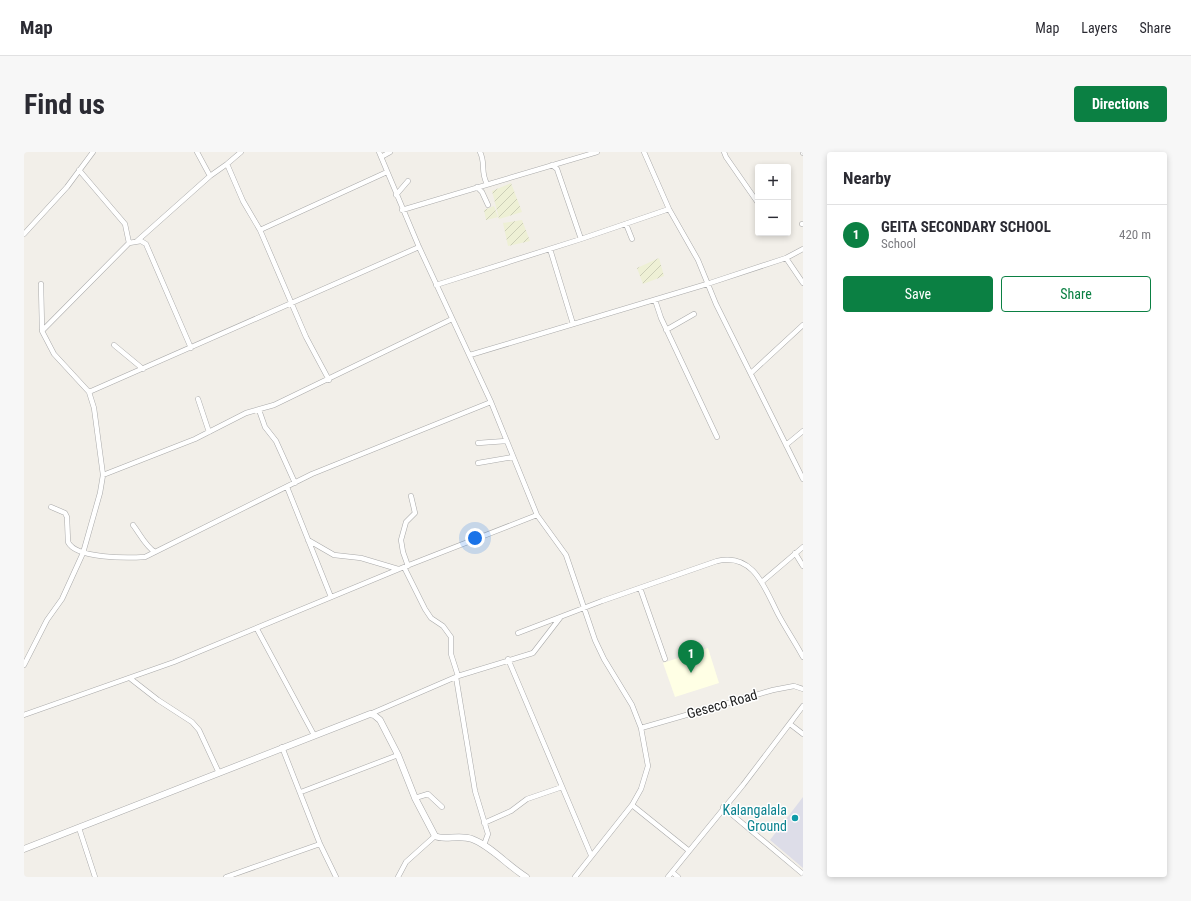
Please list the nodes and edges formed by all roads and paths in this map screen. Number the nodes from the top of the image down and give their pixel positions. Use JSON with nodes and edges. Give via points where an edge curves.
{"nodes":[{"id":1,"x":93,"y":152,"type":"edge"},
{"id":2,"x":197,"y":152,"type":"edge"},
{"id":3,"x":241,"y":152,"type":"edge"},
{"id":4,"x":379,"y":152,"type":"edge"},
{"id":5,"x":390,"y":152,"type":"edge"},
{"id":6,"x":480,"y":152,"type":"edge"},
{"id":7,"x":597,"y":152,"type":"edge"},
{"id":8,"x":644,"y":152,"type":"edge"},
{"id":9,"x":724,"y":152,"type":"edge"},
{"id":10,"x":381,"y":157,"type":"junction"},
{"id":11,"x":227,"y":164,"type":"junction"},
{"id":12,"x":552,"y":165,"type":"junction"},
{"id":13,"x":79,"y":170,"type":"junction"},
{"id":14,"x":387,"y":172,"type":"junction"},
{"id":15,"x":210,"y":176,"type":"junction"},
{"id":16,"x":408,"y":181,"type":"dead end"},
{"id":17,"x":487,"y":184,"type":"junction"},
{"id":18,"x":477,"y":187,"type":"junction"},
{"id":19,"x":396,"y":195,"type":"junction"},
{"id":20,"x":756,"y":200,"type":"edge"},
{"id":21,"x":488,"y":205,"type":"dead end"},
{"id":22,"x":669,"y":208,"type":"junction"},
{"id":23,"x":402,"y":210,"type":"junction"},
{"id":24,"x":626,"y":224,"type":"junction"},
{"id":25,"x":260,"y":230,"type":"junction"},
{"id":26,"x":24,"y":234,"type":"edge"},
{"id":27,"x":581,"y":239,"type":"junction"},
{"id":28,"x":632,"y":239,"type":"dead end"},
{"id":29,"x":137,"y":241,"type":"junction"},
{"id":30,"x":129,"y":243,"type":"junction"},
{"id":31,"x":419,"y":247,"type":"junction"},
{"id":32,"x":550,"y":249,"type":"junction"},
{"id":33,"x":803,"y":249,"type":"edge"},
{"id":34,"x":786,"y":258,"type":"junction"},
{"id":35,"x":803,"y":283,"type":"edge"},
{"id":36,"x":41,"y":284,"type":"dead end"},
{"id":37,"x":707,"y":284,"type":"junction"},
{"id":38,"x":436,"y":285,"type":"junction"},
{"id":39,"x":655,"y":300,"type":"junction"},
{"id":40,"x":291,"y":304,"type":"junction"},
{"id":41,"x":694,"y":314,"type":"dead end"},
{"id":42,"x":452,"y":319,"type":"junction"},
{"id":43,"x":573,"y":324,"type":"junction"},
{"id":44,"x":803,"y":325,"type":"edge"},
{"id":45,"x":42,"y":329,"type":"junction"},
{"id":46,"x":666,"y":330,"type":"junction"},
{"id":47,"x":114,"y":345,"type":"dead end"},
{"id":48,"x":191,"y":348,"type":"junction"},
{"id":49,"x":470,"y":355,"type":"junction"},
{"id":50,"x":143,"y":369,"type":"junction"},
{"id":51,"x":751,"y":373,"type":"junction"},
{"id":52,"x":329,"y":380,"type":"junction"},
{"id":53,"x":89,"y":392,"type":"junction"},
{"id":54,"x":198,"y":399,"type":"dead end"},
{"id":55,"x":491,"y":402,"type":"junction"},
{"id":56,"x":259,"y":410,"type":"junction"},
{"id":57,"x":803,"y":431,"type":"edge"},
{"id":58,"x":209,"y":432,"type":"junction"},
{"id":59,"x":717,"y":437,"type":"dead end"},
{"id":60,"x":506,"y":441,"type":"junction"},
{"id":61,"x":478,"y":443,"type":"dead end"},
{"id":62,"x":786,"y":445,"type":"junction"},
{"id":63,"x":513,"y":457,"type":"junction"},
{"id":64,"x":478,"y":463,"type":"dead end"},
{"id":65,"x":103,"y":475,"type":"junction"},
{"id":66,"x":803,"y":479,"type":"edge"},
{"id":67,"x":295,"y":483,"type":"junction"},
{"id":68,"x":287,"y":486,"type":"junction"},
{"id":69,"x":411,"y":496,"type":"dead end"},
{"id":70,"x":51,"y":507,"type":"dead end"},
{"id":71,"x":537,"y":515,"type":"junction"},
{"id":72,"x":133,"y":525,"type":"dead end"},
{"id":73,"x":308,"y":540,"type":"junction"},
{"id":74,"x":803,"y":548,"type":"edge"},
{"id":75,"x":155,"y":552,"type":"junction"},
{"id":76,"x":795,"y":553,"type":"junction"},
{"id":77,"x":83,"y":554,"type":"junction"},
{"id":78,"x":406,"y":566,"type":"junction"},
{"id":79,"x":803,"y":566,"type":"edge"},
{"id":80,"x":398,"y":569,"type":"junction"},
{"id":81,"x":763,"y":581,"type":"junction"},
{"id":82,"x":640,"y":588,"type":"junction"},
{"id":83,"x":332,"y":597,"type":"junction"},
{"id":84,"x":583,"y":608,"type":"junction"},
{"id":85,"x":561,"y":617,"type":"junction"},
{"id":86,"x":257,"y":629,"type":"junction"},
{"id":87,"x":518,"y":633,"type":"dead end"},
{"id":88,"x":803,"y":657,"type":"edge"},
{"id":89,"x":508,"y":659,"type":"junction"},
{"id":90,"x":665,"y":659,"type":"dead end"},
{"id":91,"x":24,"y":665,"type":"edge"},
{"id":92,"x":457,"y":677,"type":"junction"},
{"id":93,"x":131,"y":679,"type":"junction"},
{"id":94,"x":803,"y":689,"type":"edge"},
{"id":95,"x":803,"y":706,"type":"edge"},
{"id":96,"x":370,"y":714,"type":"junction"},
{"id":97,"x":24,"y":715,"type":"edge"},
{"id":98,"x":790,"y":724,"type":"junction"},
{"id":99,"x":641,"y":728,"type":"junction"},
{"id":100,"x":803,"y":734,"type":"edge"},
{"id":101,"x":314,"y":735,"type":"junction"},
{"id":102,"x":282,"y":747,"type":"junction"},
{"id":103,"x":398,"y":755,"type":"junction"},
{"id":104,"x":218,"y":773,"type":"junction"},
{"id":105,"x":562,"y":787,"type":"junction"},
{"id":106,"x":301,"y":792,"type":"junction"},
{"id":107,"x":415,"y":798,"type":"junction"},
{"id":108,"x":632,"y":805,"type":"junction"},
{"id":109,"x":724,"y":807,"type":"junction"},
{"id":110,"x":442,"y":808,"type":"dead end"},
{"id":111,"x":484,"y":823,"type":"junction"},
{"id":112,"x":79,"y":828,"type":"junction"},
{"id":113,"x":435,"y":836,"type":"junction"},
{"id":114,"x":320,"y":844,"type":"junction"},
{"id":115,"x":484,"y":846,"type":"junction"},
{"id":116,"x":24,"y":849,"type":"edge"},
{"id":117,"x":688,"y":850,"type":"junction"},
{"id":118,"x":591,"y":855,"type":"junction"},
{"id":119,"x":672,"y":872,"type":"junction"},
{"id":120,"x":802,"y":873,"type":"edge"},
{"id":121,"x":95,"y":877,"type":"edge"},
{"id":122,"x":226,"y":877,"type":"edge"},
{"id":123,"x":336,"y":877,"type":"edge"},
{"id":124,"x":398,"y":877,"type":"edge"},
{"id":125,"x":526,"y":877,"type":"edge"},
{"id":126,"x":575,"y":877,"type":"edge"},
{"id":127,"x":668,"y":877,"type":"edge"},
{"id":128,"x":678,"y":877,"type":"edge"},
{"id":129,"x":797,"y":877,"type":"edge"}],
"edges":[{"from":1,"to":13,"type":"street"},
{"from":2,"to":15,"type":"street"},
{"from":3,"to":11,"type":"street"},
{"from":4,"to":10,"type":"street"},
{"from":5,"to":10,"type":"street"},
{"from":6,"to":17,"type":"street","via":[[484,162],[482,174]]},
{"from":7,"to":12,"type":"street"},
{"from":8,"to":22,"type":"street"},
{"from":9,"to":20,"type":"street"},
{"from":10,"to":14,"type":"street"},
{"from":11,"to":15,"type":"street"},
{"from":11,"to":25,"type":"street","via":[[243,201]]},
{"from":12,"to":17,"type":"street"},
{"from":12,"to":27,"type":"street","via":[[557,169]]},
{"from":13,"to":26,"type":"street","via":[[63,192]]},
{"from":13,"to":30,"type":"street","via":[[125,224]]},
{"from":14,"to":19,"type":"street"},
{"from":14,"to":25,"type":"street"},
{"from":15,"to":29,"type":"street"},
{"from":16,"to":19,"type":"street"},
{"from":17,"to":18,"type":"street"},
{"from":18,"to":21,"type":"street"},
{"from":18,"to":23,"type":"street"},
{"from":19,"to":23,"type":"street"},
{"from":22,"to":24,"type":"street"},
{"from":22,"to":37,"type":"street","via":[[698,260]]},
{"from":23,"to":31,"type":"street"},
{"from":24,"to":27,"type":"street"},
{"from":24,"to":28,"type":"street"},
{"from":25,"to":40,"type":"street"},
{"from":27,"to":32,"type":"street"},
{"from":29,"to":30,"type":"street"},
{"from":29,"to":48,"type":"street","via":[[146,244]]},
{"from":30,"to":45,"type":"street"},
{"from":31,"to":38,"type":"street"},
{"from":31,"to":40,"type":"street"},
{"from":32,"to":38,"type":"street"},
{"from":32,"to":43,"type":"street"},
{"from":33,"to":34,"type":"street"},
{"from":34,"to":35,"type":"street"},
{"from":34,"to":37,"type":"street"},
{"from":36,"to":45,"type":"street"},
{"from":37,"to":39,"type":"street"},
{"from":37,"to":51,"type":"street"},
{"from":38,"to":42,"type":"street"},
{"from":39,"to":43,"type":"street"},
{"from":39,"to":46,"type":"street"},
{"from":40,"to":48,"type":"street"},
{"from":40,"to":52,"type":"street"},
{"from":41,"to":46,"type":"street"},
{"from":42,"to":49,"type":"street"},
{"from":42,"to":52,"type":"street"},
{"from":43,"to":49,"type":"street"},
{"from":44,"to":51,"type":"street"},
{"from":45,"to":53,"type":"street","via":[[42,334],[54,354]]},
{"from":46,"to":59,"type":"street"},
{"from":47,"to":50,"type":"street"},
{"from":48,"to":50,"type":"street"},
{"from":49,"to":55,"type":"street"},
{"from":50,"to":53,"type":"street"},
{"from":51,"to":62,"type":"street"},
{"from":52,"to":56,"type":"street"},
{"from":53,"to":65,"type":"street","via":[[94,408]]},
{"from":54,"to":58,"type":"street"},
{"from":55,"to":60,"type":"street"},
{"from":55,"to":67,"type":"street"},
{"from":56,"to":58,"type":"street","via":[[246,413]]},
{"from":56,"to":67,"type":"street","via":[[265,427],[276,442]]},
{"from":57,"to":62,"type":"street"},
{"from":58,"to":65,"type":"street"},
{"from":60,"to":61,"type":"street"},
{"from":60,"to":63,"type":"street"},
{"from":62,"to":66,"type":"street"},
{"from":63,"to":64,"type":"street"},
{"from":63,"to":71,"type":"street"},
{"from":65,"to":77,"type":"street"},
{"from":67,"to":68,"type":"street"},
{"from":68,"to":73,"type":"street"},
{"from":68,"to":75,"type":"street"},
{"from":69,"to":78,"type":"street","via":[[415,513],[406,522],[401,543]]},
{"from":70,"to":77,"type":"street","via":[[65,513],[68,542]]},
{"from":71,"to":78,"type":"street"},
{"from":71,"to":84,"type":"street","via":[[566,555]]},
{"from":72,"to":75,"type":"street","via":[[148,547]]},
{"from":73,"to":80,"type":"street","via":[[334,555],[357,557]]},
{"from":73,"to":83,"type":"street"},
{"from":74,"to":76,"type":"street"},
{"from":75,"to":77,"type":"street","via":[[145,557],[119,558]]},
{"from":76,"to":79,"type":"street"},
{"from":76,"to":81,"type":"street"},
{"from":77,"to":91,"type":"street","via":[[62,598],[47,620]]},
{"from":78,"to":80,"type":"street"},
{"from":78,"to":92,"type":"street","via":[[425,609],[451,637],[451,654]]},
{"from":80,"to":83,"type":"street"},
{"from":81,"to":82,"type":"street","via":[[741,562],[727,559]]},
{"from":81,"to":88,"type":"street","via":[[771,601]]},
{"from":82,"to":84,"type":"street"},
{"from":82,"to":90,"type":"street"},
{"from":83,"to":86,"type":"street"},
{"from":84,"to":85,"type":"street"},
{"from":84,"to":99,"type":"street","via":[[604,659],[632,705]]},
{"from":85,"to":87,"type":"street"},
{"from":85,"to":89,"type":"street","via":[[533,653]]},
{"from":86,"to":93,"type":"street"},
{"from":86,"to":101,"type":"street"},
{"from":89,"to":92,"type":"street"},
{"from":89,"to":105,"type":"street"},
{"from":92,"to":96,"type":"street"},
{"from":92,"to":111,"type":"street","via":[[475,791]]},
{"from":93,"to":97,"type":"street"},
{"from":93,"to":104,"type":"street","via":[[192,722],[206,745]]},
{"from":94,"to":99,"type":"street","name":"Geseco Road","via":[[794,686],[773,690]]},
{"from":95,"to":98,"type":"street"},
{"from":96,"to":101,"type":"street"},
{"from":96,"to":103,"type":"street","via":[[380,720]]},
{"from":98,"to":100,"type":"street"},
{"from":98,"to":109,"type":"street"},
{"from":99,"to":108,"type":"street","via":[[647,758],[647,774]]},
{"from":101,"to":102,"type":"street"},
{"from":102,"to":104,"type":"street"},
{"from":102,"to":106,"type":"street"},
{"from":103,"to":106,"type":"street"},
{"from":103,"to":107,"type":"street"},
{"from":104,"to":112,"type":"street"},
{"from":105,"to":111,"type":"street","via":[[527,799],[511,811]]},
{"from":105,"to":118,"type":"street"},
{"from":106,"to":114,"type":"street"},
{"from":107,"to":110,"type":"street","via":[[428,794]]},
{"from":107,"to":113,"type":"street"},
{"from":108,"to":117,"type":"street"},
{"from":108,"to":118,"type":"street"},
{"from":109,"to":117,"type":"street"},
{"from":109,"to":120,"type":"street"},
{"from":111,"to":115,"type":"street","via":[[488,837]]},
{"from":112,"to":116,"type":"street"},
{"from":112,"to":121,"type":"street"},
{"from":113,"to":115,"type":"street","via":[[462,836]]},
{"from":113,"to":124,"type":"street","via":[[406,862]]},
{"from":114,"to":122,"type":"street"},
{"from":114,"to":123,"type":"street"},
{"from":115,"to":125,"type":"street"},
{"from":117,"to":119,"type":"street"},
{"from":118,"to":126,"type":"street"},
{"from":119,"to":127,"type":"street"},
{"from":119,"to":128,"type":"street"},
{"from":120,"to":129,"type":"street"}]}
